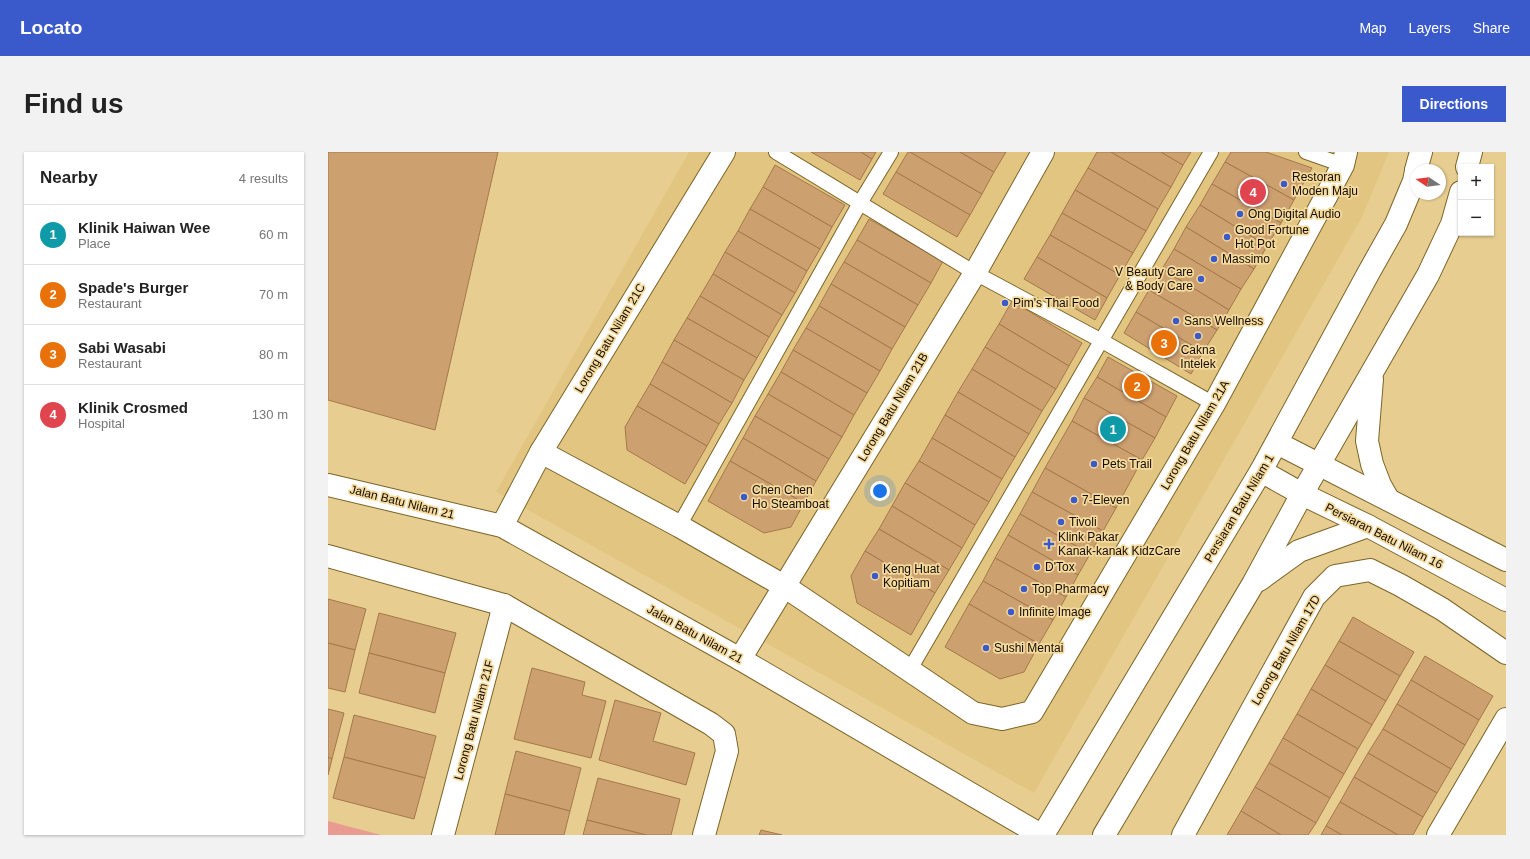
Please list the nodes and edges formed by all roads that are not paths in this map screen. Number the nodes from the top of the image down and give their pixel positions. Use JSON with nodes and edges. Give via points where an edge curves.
{"nodes":[{"id":1,"x":724,"y":152,"type":"edge"},
{"id":2,"x":776,"y":152,"type":"edge"},
{"id":3,"x":891,"y":152,"type":"edge"},
{"id":4,"x":1043,"y":152,"type":"edge"},
{"id":5,"x":1211,"y":152,"type":"edge"},
{"id":6,"x":1306,"y":152,"type":"edge"},
{"id":7,"x":1421,"y":152,"type":"edge"},
{"id":8,"x":1471,"y":152,"type":"edge"},
{"id":9,"x":1344,"y":158,"type":"edge"},
{"id":10,"x":1418,"y":164,"type":"edge"},
{"id":11,"x":1468,"y":164,"type":"edge"},
{"id":12,"x":1410,"y":191,"type":"edge"},
{"id":13,"x":1459,"y":200,"type":"edge"},
{"id":14,"x":860,"y":203,"type":"junction"},
{"id":15,"x":975,"y":273,"type":"junction"},
{"id":16,"x":1102,"y":341,"type":"junction"},
{"id":17,"x":1372,"y":374,"type":"junction"},
{"id":18,"x":1214,"y":404,"type":"junction"},
{"id":19,"x":1277,"y":443,"type":"junction"},
{"id":20,"x":541,"y":452,"type":"junction"},
{"id":21,"x":1320,"y":465,"type":"junction"},
{"id":22,"x":1261,"y":472,"type":"junction"},
{"id":23,"x":328,"y":485,"type":"edge"},
{"id":24,"x":1302,"y":494,"type":"junction"},
{"id":25,"x":1388,"y":499,"type":"junction"},
{"id":26,"x":502,"y":526,"type":"junction"},
{"id":27,"x":679,"y":526,"type":"junction"},
{"id":28,"x":1368,"y":526,"type":"junction"},
{"id":29,"x":328,"y":556,"type":"edge"},
{"id":30,"x":1506,"y":560,"type":"edge"},
{"id":31,"x":1253,"y":584,"type":"junction"},
{"id":32,"x":784,"y":586,"type":"junction"},
{"id":33,"x":1506,"y":600,"type":"edge"},
{"id":34,"x":504,"y":605,"type":"junction"},
{"id":35,"x":1506,"y":653,"type":"edge"},
{"id":36,"x":740,"y":659,"type":"junction"},
{"id":37,"x":909,"y":671,"type":"junction"},
{"id":38,"x":1506,"y":719,"type":"edge"},
{"id":39,"x":444,"y":835,"type":"edge"},
{"id":40,"x":704,"y":835,"type":"edge"},
{"id":41,"x":1042,"y":835,"type":"edge"},
{"id":42,"x":1104,"y":835,"type":"edge"},
{"id":43,"x":1183,"y":835,"type":"edge"},
{"id":44,"x":1438,"y":835,"type":"edge"}],
"edges":[{"from":1,"to":20,"type":"street","name":"Lorong Batu Nilam 21C"},
{"from":2,"to":14,"type":"lane"},
{"from":3,"to":14,"type":"lane"},
{"from":4,"to":15,"type":"street","name":"Lorong Batu Nilam 21B"},
{"from":5,"to":16,"type":"lane"},
{"from":6,"to":9,"type":"lane"},
{"from":7,"to":10,"type":"street","name":"Persiaran Batu Nilam 1"},
{"from":8,"to":11,"type":"street"},
{"from":9,"to":18,"type":"street","name":"Lorong Batu Nilam 21A"},
{"from":12,"to":19,"type":"street","name":"Persiaran Batu Nilam 1","via":[[1396,224]]},
{"from":13,"to":17,"type":"street","via":[[1452,224],[1428,275]]},
{"from":14,"to":15,"type":"lane"},
{"from":14,"to":27,"type":"lane"},
{"from":15,"to":16,"type":"lane"},
{"from":15,"to":32,"type":"street","name":"Lorong Batu Nilam 21B"},
{"from":16,"to":18,"type":"lane"},
{"from":16,"to":37,"type":"lane"},
{"from":17,"to":21,"type":"street"},
{"from":17,"to":25,"type":"street","via":[[1367,441],[1372,464]]},
{"from":18,"to":37,"type":"street","name":"Lorong Batu Nilam 21A","via":[[1032,712],[1002,719],[973,713]]},
{"from":19,"to":21,"type":"street"},
{"from":19,"to":22,"type":"street","name":"Persiaran Batu Nilam 1"},
{"from":20,"to":26,"type":"street","name":"Lorong Batu Nilam 21C"},
{"from":20,"to":27,"type":"street"},
{"from":21,"to":24,"type":"street"},
{"from":21,"to":25,"type":"street"},
{"from":22,"to":24,"type":"street","name":"Persiaran Batu Nilam 16"},
{"from":22,"to":41,"type":"street","name":"Persiaran Batu Nilam 1"},
{"from":23,"to":26,"type":"street","name":"Jalan Batu Nilam 21"},
{"from":24,"to":28,"type":"street","name":"Persiaran Batu Nilam 16"},
{"from":24,"to":31,"type":"street"},
{"from":25,"to":30,"type":"street"},
{"from":26,"to":36,"type":"street","name":"Jalan Batu Nilam 21"},
{"from":27,"to":32,"type":"street"},
{"from":28,"to":31,"type":"street","via":[[1299,551]]},
{"from":28,"to":33,"type":"street","name":"Persiaran Batu Nilam 16"},
{"from":29,"to":34,"type":"street"},
{"from":31,"to":42,"type":"street"},
{"from":32,"to":36,"type":"street","name":"Lorong Batu Nilam 21B"},
{"from":32,"to":37,"type":"street"},
{"from":34,"to":39,"type":"street","name":"Lorong Batu Nilam 21F"},
{"from":34,"to":40,"type":"street","via":[[711,724],[724,734],[727,751]]},
{"from":35,"to":43,"type":"street","name":"Lorong Batu Nilam 17D","via":[[1442,609],[1370,570],[1334,576],[1314,597]]},
{"from":36,"to":41,"type":"street","name":"Jalan Batu Nilam 21"},
{"from":38,"to":44,"type":"street"}]}
